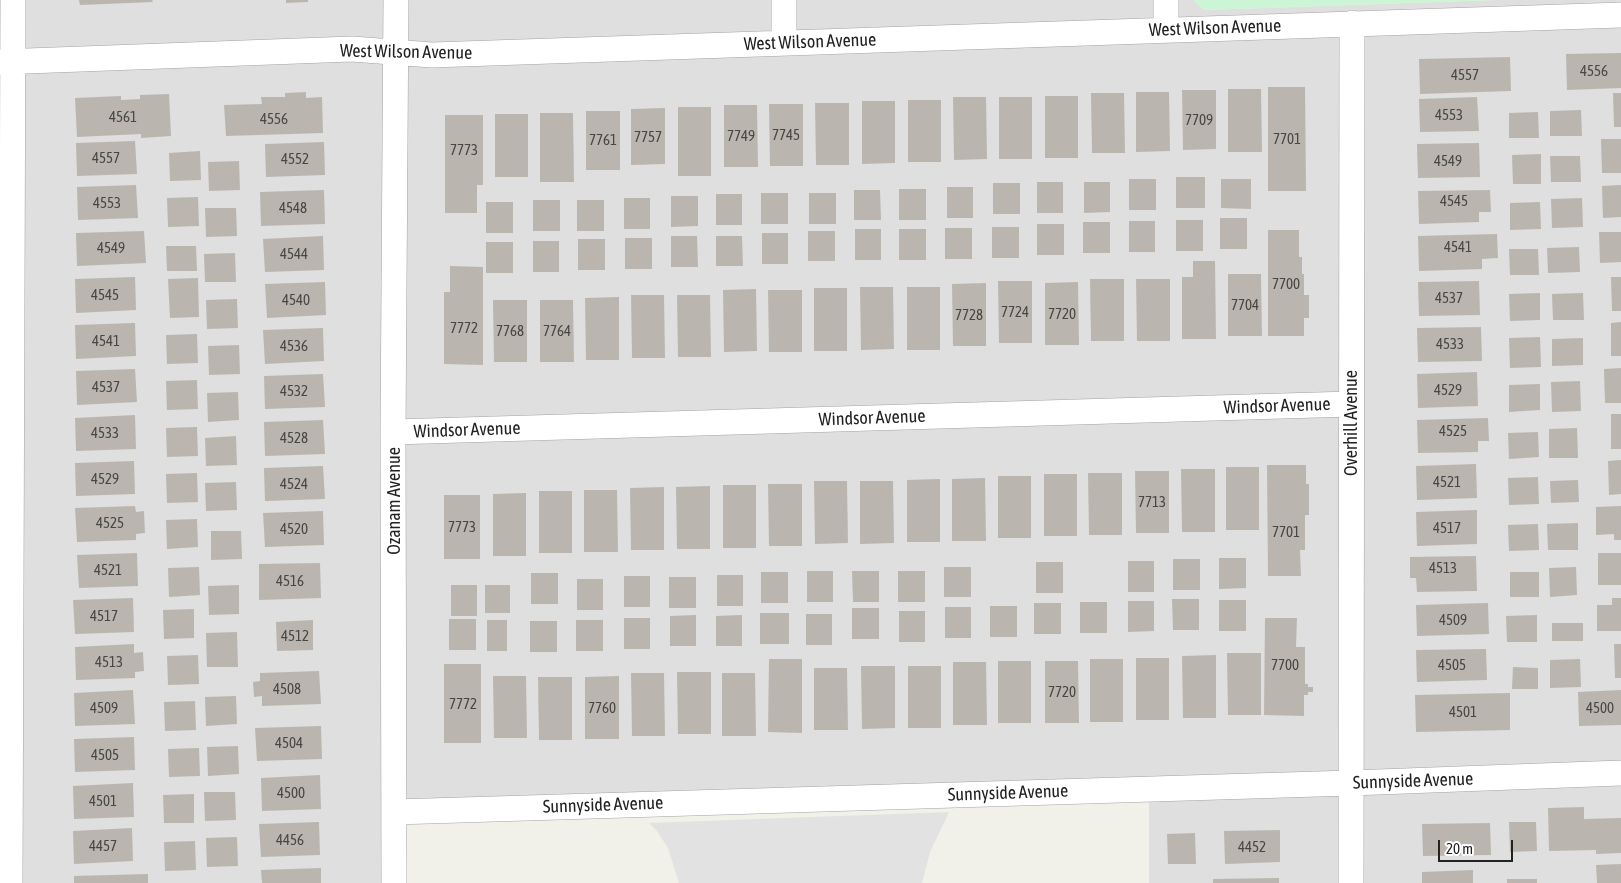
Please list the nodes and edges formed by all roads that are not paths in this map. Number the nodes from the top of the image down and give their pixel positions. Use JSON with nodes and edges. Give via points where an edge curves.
{"nodes":[{"id":1,"x":12,"y":0,"type":"edge"},
{"id":2,"x":396,"y":0,"type":"edge"},
{"id":3,"x":784,"y":0,"type":"edge"},
{"id":4,"x":1166,"y":0,"type":"edge"},
{"id":5,"x":1621,"y":14,"type":"edge"},
{"id":6,"x":1352,"y":23,"type":"junction"},
{"id":7,"x":1166,"y":30,"type":"junction"},
{"id":8,"x":784,"y":43,"type":"junction"},
{"id":9,"x":395,"y":52,"type":"junction"},
{"id":10,"x":6,"y":62,"type":"edge"},
{"id":11,"x":1351,"y":404,"type":"junction"},
{"id":12,"x":393,"y":432,"type":"junction"},
{"id":13,"x":1621,"y":773,"type":"edge"},
{"id":14,"x":1351,"y":783,"type":"junction"},
{"id":15,"x":395,"y":812,"type":"junction"},
{"id":16,"x":10,"y":883,"type":"edge"},
{"id":17,"x":394,"y":883,"type":"edge"},
{"id":18,"x":1351,"y":883,"type":"edge"}],
"edges":[{"from":1,"to":10,"type":"street"},
{"from":2,"to":9,"type":"street","name":"Ozanam Avenue"},
{"from":3,"to":8,"type":"street"},
{"from":4,"to":7,"type":"street"},
{"from":5,"to":6,"type":"street","name":"West Wilson Avenue"},
{"from":6,"to":7,"type":"street","name":"West Wilson Avenue"},
{"from":6,"to":11,"type":"street","name":"Overhill Avenue"},
{"from":7,"to":8,"type":"street","name":"West Wilson Avenue"},
{"from":8,"to":9,"type":"street","name":"West Wilson Avenue","via":[[432,55]]},
{"from":9,"to":10,"type":"street","name":"West Wilson Avenue","via":[[352,49]]},
{"from":9,"to":12,"type":"street","name":"Ozanam Avenue"},
{"from":10,"to":16,"type":"street"},
{"from":11,"to":12,"type":"street","name":"Windsor Avenue"},
{"from":11,"to":14,"type":"street","name":"Overhill Avenue"},
{"from":12,"to":15,"type":"street","name":"Ozanam Avenue"},
{"from":13,"to":14,"type":"street","name":"Sunnyside Avenue"},
{"from":14,"to":15,"type":"street","name":"Sunnyside Avenue"},
{"from":14,"to":18,"type":"street","name":"Overhill Avenue"},
{"from":15,"to":17,"type":"street","name":"Ozanam Avenue"}]}
